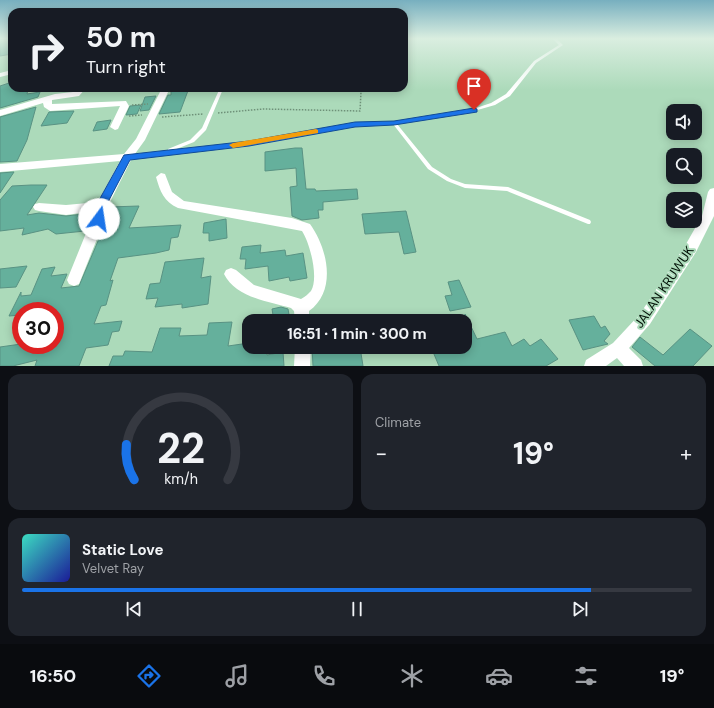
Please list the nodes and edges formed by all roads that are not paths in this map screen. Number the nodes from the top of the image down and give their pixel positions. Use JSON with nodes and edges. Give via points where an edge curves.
{"nodes":[{"id":1,"x":544,"y":56,"type":"edge"},
{"id":2,"x":78,"y":92,"type":"edge"},
{"id":3,"x":164,"y":92,"type":"edge"},
{"id":4,"x":220,"y":92,"type":"edge"},
{"id":5,"x":48,"y":100,"type":"junction"},
{"id":6,"x":0,"y":113,"type":"edge"},
{"id":7,"x":394,"y":123,"type":"junction"},
{"id":8,"x":115,"y":127,"type":"dead end"},
{"id":9,"x":163,"y":153,"type":"junction"},
{"id":10,"x":127,"y":157,"type":"junction"},
{"id":11,"x":0,"y":168,"type":"edge"},
{"id":12,"x":162,"y":177,"type":"dead end"},
{"id":13,"x":714,"y":192,"type":"edge"},
{"id":14,"x":102,"y":206,"type":"junction"},
{"id":15,"x":39,"y":207,"type":"dead end"},
{"id":16,"x":588,"y":222,"type":"dead end"},
{"id":17,"x":231,"y":274,"type":"dead end"},
{"id":18,"x":74,"y":280,"type":"dead end"},
{"id":19,"x":300,"y":314,"type":"edge"},
{"id":20,"x":302,"y":314,"type":"edge"},
{"id":21,"x":618,"y":348,"type":"junction"},
{"id":22,"x":303,"y":354,"type":"edge"},
{"id":23,"x":302,"y":366,"type":"edge"},
{"id":24,"x":592,"y":366,"type":"edge"},
{"id":25,"x":635,"y":366,"type":"edge"}],
"edges":[{"from":1,"to":7,"type":"lane","via":[[535,62],[508,95],[493,104],[474,110]]},
{"from":2,"to":5,"type":"street"},
{"from":3,"to":10,"type":"street","via":[[140,140]]},
{"from":4,"to":9,"type":"lane","via":[[204,129],[192,141]]},
{"from":5,"to":6,"type":"street"},
{"from":5,"to":8,"type":"street","via":[[47,105],[50,108],[123,103],[125,106]]},
{"from":7,"to":9,"type":"lane","via":[[355,125],[249,144]]},
{"from":7,"to":16,"type":"lane","via":[[430,168],[449,180],[465,186],[508,189]]},
{"from":9,"to":10,"type":"lane"},
{"from":10,"to":11,"type":"street"},
{"from":10,"to":14,"type":"street"},
{"from":12,"to":20,"type":"street","via":[[171,201],[182,205],[306,227],[315,247],[320,282],[318,291]]},
{"from":13,"to":21,"type":"street","name":"JALAN KRUWUK","via":[[708,216],[692,248],[645,319]]},
{"from":14,"to":15,"type":"street","via":[[66,210]]},
{"from":14,"to":18,"type":"street"},
{"from":17,"to":19,"type":"street","via":[[247,289],[290,301]]},
{"from":21,"to":24,"type":"street","name":"JALAN KRUWUK"},
{"from":21,"to":25,"type":"street"},
{"from":22,"to":23,"type":"street"}]}
